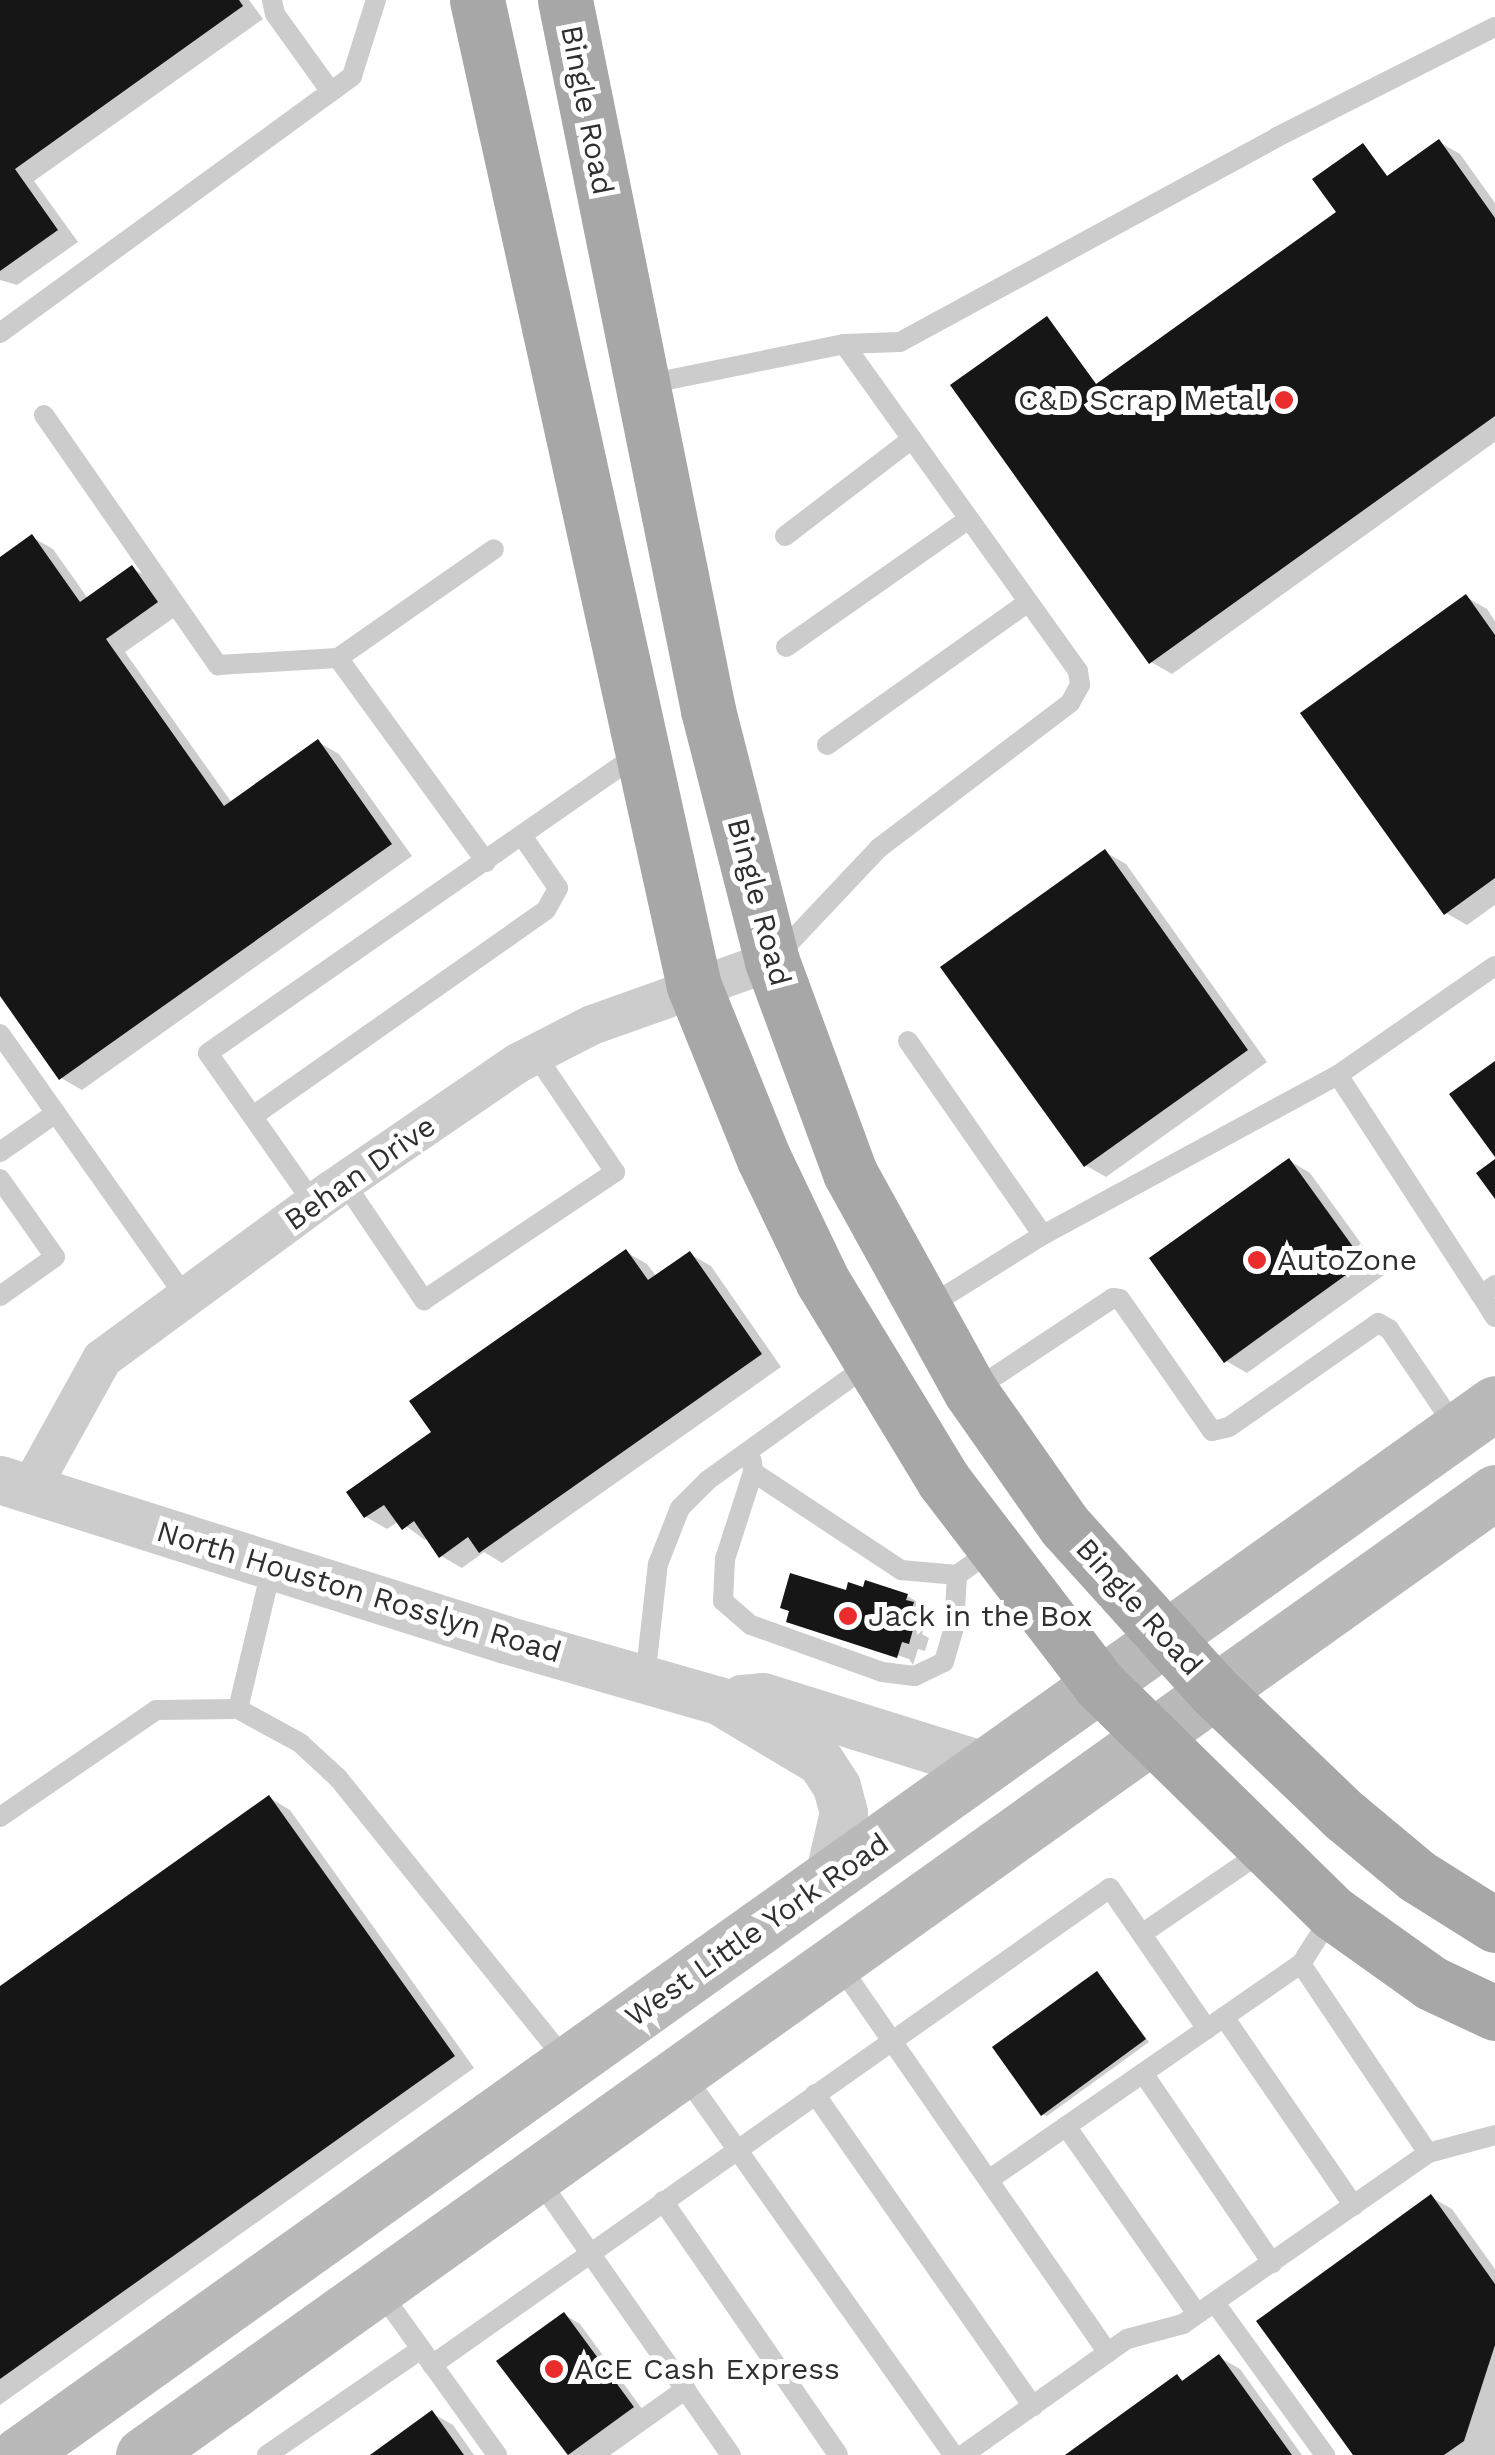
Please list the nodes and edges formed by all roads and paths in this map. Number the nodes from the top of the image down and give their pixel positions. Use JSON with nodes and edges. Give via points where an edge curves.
{"nodes":[{"id":1,"x":272,"y":0,"type":"edge"},
{"id":2,"x":376,"y":0,"type":"edge"},
{"id":3,"x":476,"y":0,"type":"edge"},
{"id":4,"x":564,"y":0,"type":"edge"},
{"id":5,"x":1495,"y":27,"type":"edge"},
{"id":6,"x":331,"y":92,"type":"junction"},
{"id":7,"x":0,"y":333,"type":"edge"},
{"id":8,"x":844,"y":344,"type":"junction"},
{"id":9,"x":642,"y":386,"type":"junction"},
{"id":10,"x":44,"y":415,"type":"dead end"},
{"id":11,"x":912,"y":439,"type":"junction"},
{"id":12,"x":969,"y":520,"type":"junction"},
{"id":13,"x":784,"y":536,"type":"dead end"},
{"id":14,"x":494,"y":549,"type":"dead end"},
{"id":15,"x":1028,"y":602,"type":"junction"},
{"id":16,"x":786,"y":647,"type":"dead end"},
{"id":17,"x":338,"y":658,"type":"junction"},
{"id":18,"x":827,"y":745,"type":"dead end"},
{"id":19,"x":642,"y":751,"type":"junction"},
{"id":20,"x":522,"y":836,"type":"junction"},
{"id":21,"x":486,"y":862,"type":"junction"},
{"id":22,"x":772,"y":962,"type":"junction"},
{"id":23,"x":1495,"y":966,"type":"edge"},
{"id":24,"x":694,"y":986,"type":"junction"},
{"id":25,"x":0,"y":1034,"type":"edge"},
{"id":26,"x":908,"y":1041,"type":"dead end"},
{"id":27,"x":536,"y":1054,"type":"junction"},
{"id":28,"x":1338,"y":1075,"type":"junction"},
{"id":29,"x":56,"y":1114,"type":"junction"},
{"id":30,"x":253,"y":1116,"type":"junction"},
{"id":31,"x":0,"y":1152,"type":"edge"},
{"id":32,"x":0,"y":1179,"type":"edge"},
{"id":33,"x":329,"y":1193,"type":"junction"},
{"id":34,"x":1042,"y":1235,"type":"junction"},
{"id":35,"x":1488,"y":1290,"type":"edge"},
{"id":36,"x":0,"y":1296,"type":"edge"},
{"id":37,"x":186,"y":1298,"type":"junction"},
{"id":38,"x":925,"y":1309,"type":"junction"},
{"id":39,"x":1495,"y":1317,"type":"edge"},
{"id":40,"x":872,"y":1362,"type":"junction"},
{"id":41,"x":972,"y":1392,"type":"junction"},
{"id":42,"x":1476,"y":1416,"type":"edge"},
{"id":43,"x":751,"y":1449,"type":"junction"},
{"id":44,"x":753,"y":1472,"type":"junction"},
{"id":45,"x":15,"y":1484,"type":"edge"},
{"id":46,"x":1495,"y":1492,"type":"edge"},
{"id":47,"x":976,"y":1561,"type":"junction"},
{"id":48,"x":272,"y":1564,"type":"junction"},
{"id":49,"x":1167,"y":1638,"type":"junction"},
{"id":50,"x":645,"y":1680,"type":"junction"},
{"id":51,"x":1100,"y":1685,"type":"junction"},
{"id":52,"x":1214,"y":1690,"type":"junction"},
{"id":53,"x":720,"y":1701,"type":"junction"},
{"id":54,"x":238,"y":1709,"type":"junction"},
{"id":55,"x":1151,"y":1739,"type":"junction"},
{"id":56,"x":988,"y":1767,"type":"junction"},
{"id":57,"x":0,"y":1817,"type":"edge"},
{"id":58,"x":1265,"y":1850,"type":"junction"},
{"id":59,"x":829,"y":1878,"type":"junction"},
{"id":60,"x":1333,"y":1914,"type":"junction"},
{"id":61,"x":1495,"y":1925,"type":"edge"},
{"id":62,"x":1142,"y":1934,"type":"junction"},
{"id":63,"x":837,"y":1961,"type":"junction"},
{"id":64,"x":1301,"y":1964,"type":"junction"},
{"id":65,"x":1495,"y":2013,"type":"edge"},
{"id":66,"x":1216,"y":2023,"type":"junction"},
{"id":67,"x":892,"y":2039,"type":"junction"},
{"id":68,"x":569,"y":2064,"type":"junction"},
{"id":69,"x":682,"y":2071,"type":"junction"},
{"id":70,"x":1143,"y":2073,"type":"junction"},
{"id":71,"x":815,"y":2094,"type":"junction"},
{"id":72,"x":496,"y":2118,"type":"junction"},
{"id":73,"x":1066,"y":2126,"type":"junction"},
{"id":74,"x":1495,"y":2135,"type":"edge"},
{"id":75,"x":737,"y":2148,"type":"junction"},
{"id":76,"x":1428,"y":2153,"type":"junction"},
{"id":77,"x":536,"y":2175,"type":"junction"},
{"id":78,"x":990,"y":2179,"type":"junction"},
{"id":79,"x":663,"y":2201,"type":"junction"},
{"id":80,"x":1354,"y":2206,"type":"junction"},
{"id":81,"x":590,"y":2253,"type":"junction"},
{"id":82,"x":1272,"y":2263,"type":"junction"},
{"id":83,"x":378,"y":2289,"type":"junction"},
{"id":84,"x":1206,"y":2308,"type":"junction"},
{"id":85,"x":1108,"y":2353,"type":"junction"},
{"id":86,"x":427,"y":2357,"type":"junction"},
{"id":87,"x":686,"y":2389,"type":"junction"},
{"id":88,"x":1032,"y":2406,"type":"junction"},
{"id":89,"x":1495,"y":2422,"type":"edge"},
{"id":90,"x":604,"y":2452,"type":"edge"},
{"id":91,"x":18,"y":2455,"type":"edge"},
{"id":92,"x":143,"y":2455,"type":"edge"},
{"id":93,"x":268,"y":2455,"type":"edge"},
{"id":94,"x":497,"y":2455,"type":"edge"},
{"id":95,"x":731,"y":2455,"type":"edge"},
{"id":96,"x":838,"y":2455,"type":"edge"},
{"id":97,"x":953,"y":2455,"type":"edge"},
{"id":98,"x":963,"y":2455,"type":"edge"},
{"id":99,"x":1324,"y":2455,"type":"edge"},
{"id":100,"x":1485,"y":2455,"type":"edge"}],
"edges":[{"from":1,"to":6,"type":"lane","via":[[274,14]]},
{"from":2,"to":6,"type":"lane","via":[[352,76]]},
{"from":3,"to":19,"type":"main road"},
{"from":4,"to":9,"type":"main road","name":"Bingle Road"},
{"from":5,"to":8,"type":"lane","via":[[1276,137],[900,342]]},
{"from":6,"to":7,"type":"lane"},
{"from":8,"to":9,"type":"lane"},
{"from":8,"to":11,"type":"lane"},
{"from":9,"to":22,"type":"main road","name":"Bingle Road","via":[[708,710]]},
{"from":10,"to":17,"type":"lane","via":[[218,665]]},
{"from":11,"to":12,"type":"lane"},
{"from":11,"to":13,"type":"lane"},
{"from":12,"to":15,"type":"lane"},
{"from":12,"to":16,"type":"lane"},
{"from":14,"to":17,"type":"lane"},
{"from":15,"to":18,"type":"lane"},
{"from":15,"to":22,"type":"lane","via":[[1078,672],[1076,694],[879,848]]},
{"from":17,"to":21,"type":"lane"},
{"from":19,"to":20,"type":"lane"},
{"from":19,"to":24,"type":"main road"},
{"from":20,"to":21,"type":"lane"},
{"from":20,"to":30,"type":"lane","via":[[558,888],[546,910]]},
{"from":21,"to":30,"type":"lane","via":[[208,1053]]},
{"from":22,"to":24,"type":"street","name":"Behan Drive"},
{"from":22,"to":38,"type":"main road","name":"Bingle Road","via":[[850,1173]]},
{"from":23,"to":28,"type":"lane"},
{"from":24,"to":27,"type":"street","name":"Behan Drive"},
{"from":24,"to":40,"type":"main road","via":[[764,1158],[823,1282]]},
{"from":25,"to":29,"type":"lane"},
{"from":26,"to":34,"type":"lane"},
{"from":27,"to":33,"type":"street","name":"Behan Drive"},
{"from":27,"to":33,"type":"lane","via":[[615,1172],[424,1300]]},
{"from":28,"to":34,"type":"lane"},
{"from":28,"to":35,"type":"lane"},
{"from":29,"to":31,"type":"lane"},
{"from":29,"to":37,"type":"lane"},
{"from":30,"to":33,"type":"lane"},
{"from":32,"to":36,"type":"lane","via":[[55,1257]]},
{"from":33,"to":37,"type":"street","name":"Behan Drive"},
{"from":34,"to":38,"type":"lane"},
{"from":35,"to":39,"type":"lane"},
{"from":37,"to":45,"type":"street","name":"Behan Drive","via":[[102,1359]]},
{"from":38,"to":41,"type":"main road","name":"Bingle Road"},
{"from":40,"to":43,"type":"lane"},
{"from":40,"to":47,"type":"main road","via":[[944,1482]]},
{"from":41,"to":42,"type":"lane","via":[[1113,1298],[1212,1431],[1229,1427],[1378,1323]]},
{"from":41,"to":49,"type":"main road","name":"Bingle Road","via":[[1065,1526]]},
{"from":42,"to":49,"type":"main road","name":"West Little York Road"},
{"from":43,"to":44,"type":"lane"},
{"from":43,"to":50,"type":"lane","via":[[680,1508],[658,1564]]},
{"from":44,"to":47,"type":"lane","via":[[901,1570]]},
{"from":44,"to":47,"type":"lane","via":[[725,1560],[723,1601],[751,1624],[882,1672],[915,1676],[944,1662]]},
{"from":45,"to":48,"type":"street","name":"North Houston Rosslyn Road"},
{"from":46,"to":52,"type":"main road"},
{"from":47,"to":51,"type":"main road"},
{"from":48,"to":50,"type":"street","name":"North Houston Rosslyn Road"},
{"from":48,"to":54,"type":"lane"},
{"from":49,"to":51,"type":"main road","name":"West Little York Road"},
{"from":49,"to":52,"type":"main road","name":"Bingle Road"},
{"from":50,"to":53,"type":"street","name":"North Houston Rosslyn Road"},
{"from":51,"to":55,"type":"main road"},
{"from":51,"to":56,"type":"main road","name":"West Little York Road"},
{"from":52,"to":55,"type":"main road"},
{"from":52,"to":61,"type":"main road","via":[[1344,1816],[1417,1876]]},
{"from":53,"to":56,"type":"street","name":"North Houston Rosslyn Road","via":[[763,1697]]},
{"from":53,"to":59,"type":"street","name":"North Houston Rosslyn Road","via":[[821,1762],[838,1786],[844,1813]]},
{"from":54,"to":57,"type":"lane","via":[[156,1710]]},
{"from":54,"to":68,"type":"lane","via":[[300,1742],[338,1778]]},
{"from":55,"to":58,"type":"main road"},
{"from":55,"to":63,"type":"main road"},
{"from":56,"to":59,"type":"main road","name":"West Little York Road"},
{"from":58,"to":60,"type":"main road"},
{"from":58,"to":62,"type":"lane"},
{"from":59,"to":68,"type":"main road","name":"West Little York Road"},
{"from":60,"to":64,"type":"lane"},
{"from":60,"to":65,"type":"main road","via":[[1431,1982]]},
{"from":62,"to":66,"type":"lane"},
{"from":62,"to":67,"type":"lane","via":[[1110,1888]]},
{"from":63,"to":67,"type":"lane"},
{"from":63,"to":69,"type":"main road"},
{"from":64,"to":66,"type":"lane"},
{"from":64,"to":76,"type":"lane"},
{"from":66,"to":70,"type":"lane"},
{"from":66,"to":80,"type":"lane"},
{"from":67,"to":71,"type":"lane"},
{"from":67,"to":78,"type":"lane"},
{"from":68,"to":72,"type":"main road","name":"West Little York Road"},
{"from":69,"to":75,"type":"lane"},
{"from":69,"to":77,"type":"main road"},
{"from":70,"to":73,"type":"lane"},
{"from":70,"to":82,"type":"lane"},
{"from":71,"to":75,"type":"lane"},
{"from":71,"to":88,"type":"lane"},
{"from":72,"to":77,"type":"main road"},
{"from":72,"to":91,"type":"main road","name":"West Little York Road"},
{"from":73,"to":78,"type":"lane"},
{"from":73,"to":84,"type":"lane"},
{"from":74,"to":76,"type":"lane"},
{"from":75,"to":79,"type":"lane"},
{"from":75,"to":97,"type":"lane"},
{"from":76,"to":80,"type":"lane"},
{"from":77,"to":81,"type":"lane"},
{"from":77,"to":83,"type":"main road"},
{"from":78,"to":85,"type":"lane"},
{"from":79,"to":81,"type":"lane"},
{"from":79,"to":96,"type":"lane"},
{"from":80,"to":82,"type":"lane"},
{"from":81,"to":86,"type":"lane"},
{"from":81,"to":87,"type":"lane"},
{"from":82,"to":84,"type":"lane"},
{"from":83,"to":86,"type":"lane"},
{"from":83,"to":92,"type":"main road"},
{"from":84,"to":85,"type":"lane","via":[[1183,2324],[1126,2339]]},
{"from":84,"to":99,"type":"lane"},
{"from":85,"to":88,"type":"lane"},
{"from":86,"to":93,"type":"lane"},
{"from":86,"to":94,"type":"lane"},
{"from":87,"to":90,"type":"lane"},
{"from":87,"to":95,"type":"lane"},
{"from":88,"to":98,"type":"lane"},
{"from":89,"to":100,"type":"lane"}]}
